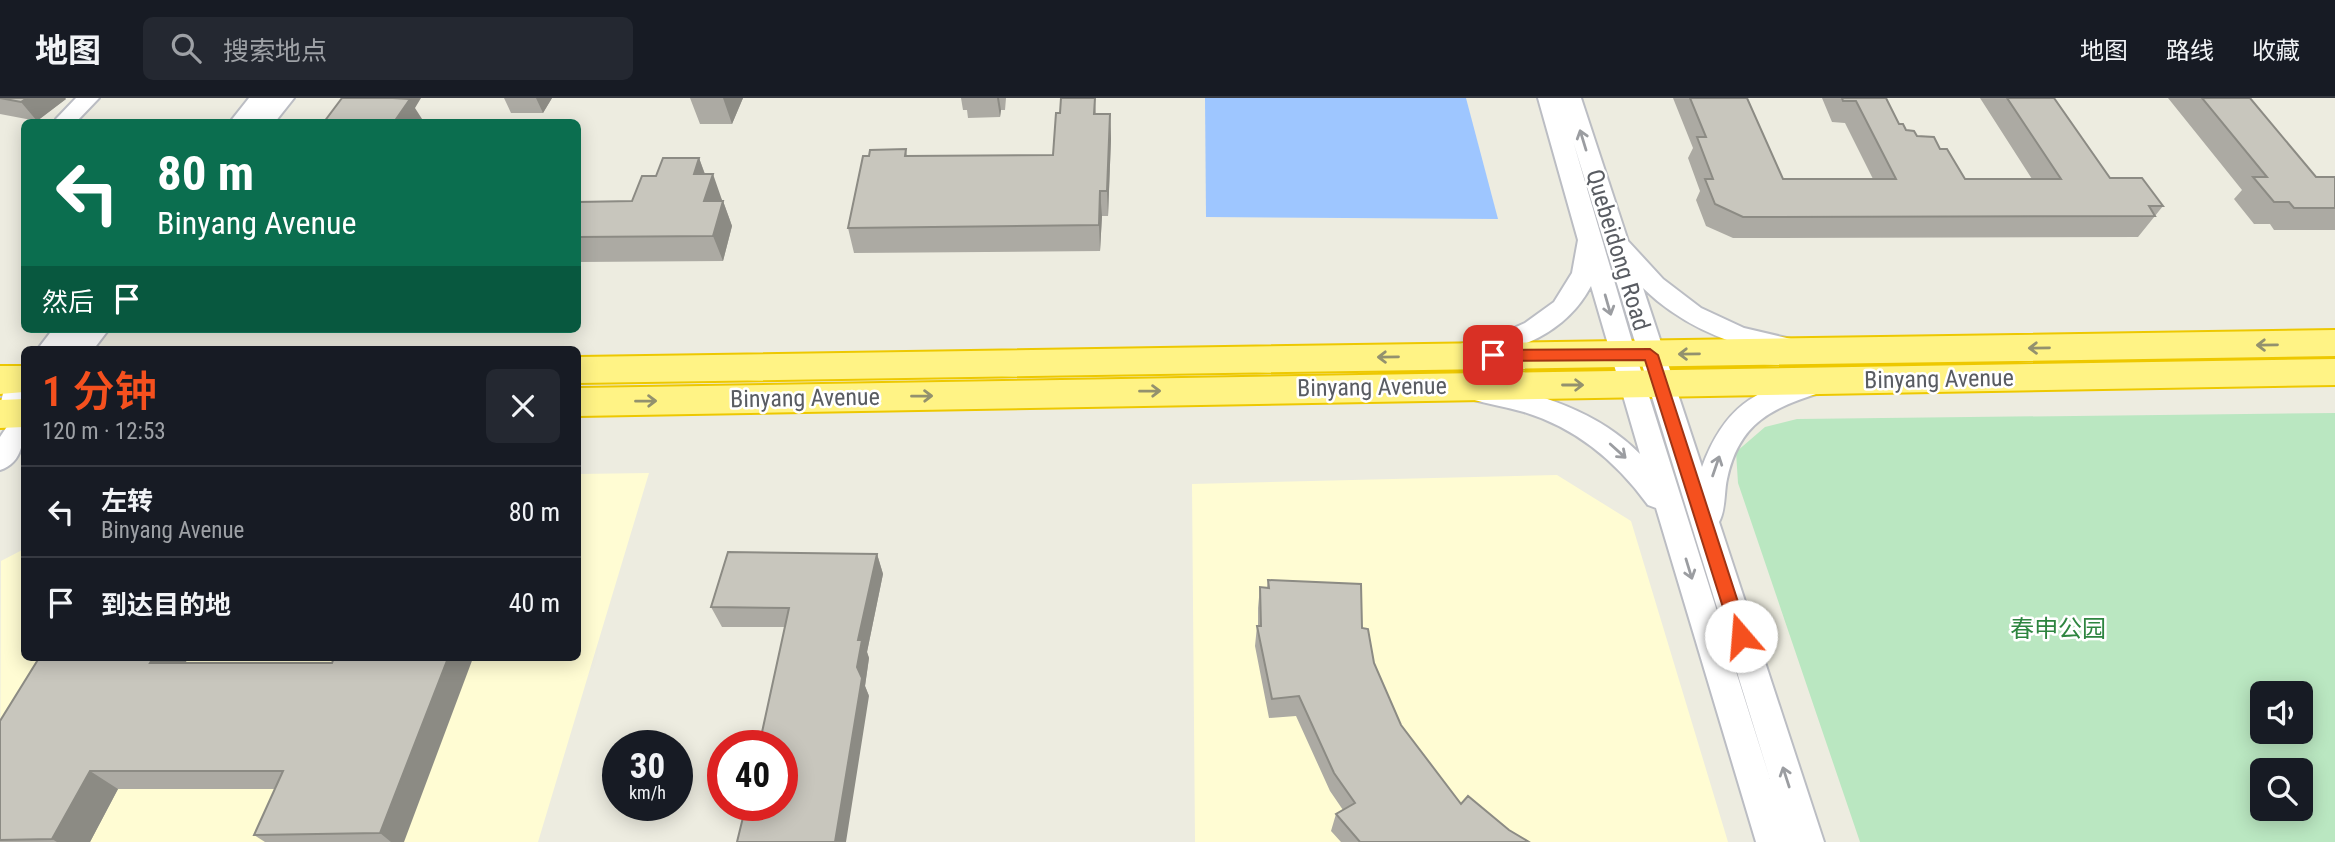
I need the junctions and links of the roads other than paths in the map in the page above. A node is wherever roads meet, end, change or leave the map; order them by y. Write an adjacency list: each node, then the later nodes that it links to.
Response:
1 (88, 98): 6 (street)
2 (261, 98): 7 (street)
3 (284, 98): 8 (street)
4 (1549, 98): 9 (street, Quebeidong Road)
5 (1570, 98): 9 (street, Quebeidong Road, one-way to 5)
6 (67, 119)
7 (244, 119)
8 (266, 119)
9 (1600, 235): 11 (street); 13 (street); 14 (street, Quebeidong Road)
10 (2335, 344): 11 (highway, Binyang Avenue, one-way to 11)
11 (1825, 366): 14 (highway, Binyang Avenue); 15 (highway, Binyang Avenue); 21 (street, one-way to 11)
12 (581, 370): 13 (highway, Binyang Avenue, one-way to 12)
13 (1442, 370): 14 (highway, Binyang Avenue); 17 (highway, Binyang Avenue, one-way to 13); 20 (street, one-way to 20)
14 (1641, 370): 20 (street, Quebeidong Road); 21 (street, Quebeidong Road)
15 (2335, 372)
16 (21, 386): 18 (highway)
17 (581, 402)
18 (9, 410): 19 (street)
19 (0, 459)
20 (1677, 531): 22 (street, Quebeidong Road, one-way to 22)
21 (1707, 533): 23 (street, Quebeidong Road, one-way to 21)
22 (1773, 842)
23 (1807, 842)

